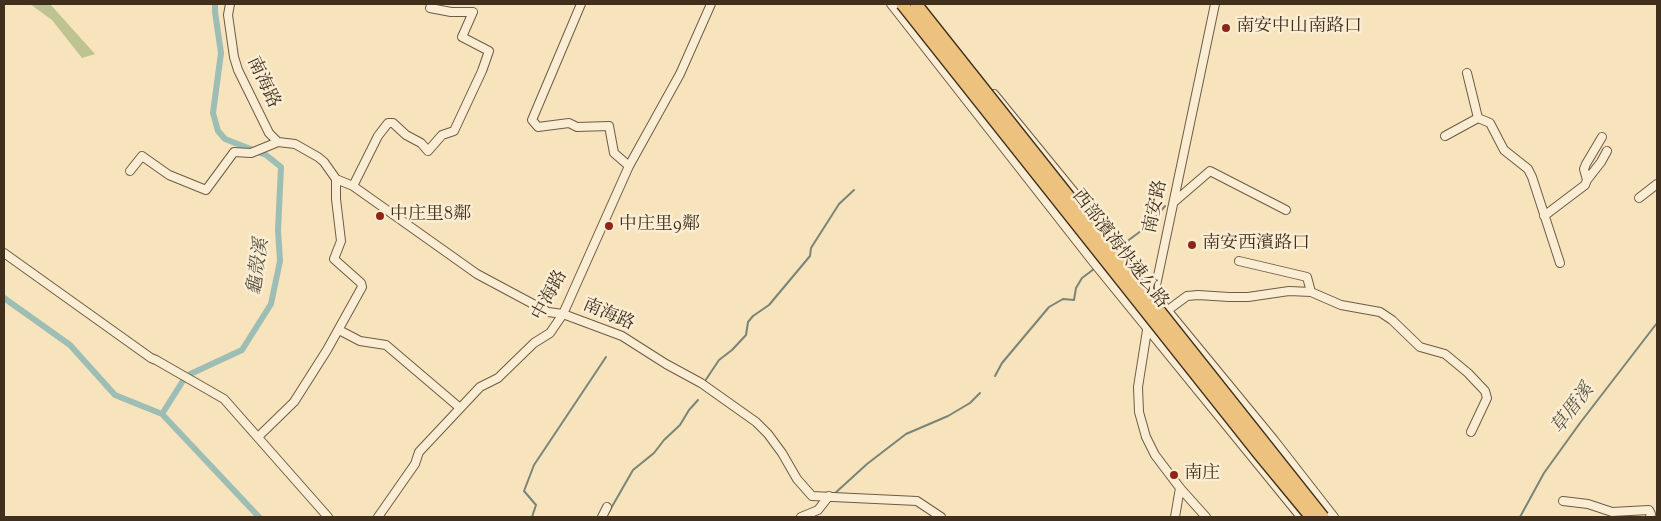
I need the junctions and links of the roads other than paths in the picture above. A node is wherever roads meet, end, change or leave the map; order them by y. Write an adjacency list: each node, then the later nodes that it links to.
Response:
1 (230, 4): 13 (street, 南海路)
2 (582, 4): 15 (street)
3 (710, 4): 15 (street, 中海路)
4 (891, 4): 32 (street)
5 (902, 4): 49 (highway, 西部濱海快速公路, bridge)
6 (1215, 4): 22 (street, 南安路)
7 (923, 5): 29 (street); 50 (highway, 西部濱海快速公路, bridge)
8 (430, 8): 20 (street)
9 (1467, 73): 10 (street)
10 (1478, 118): 11 (street); 24 (street)
11 (1445, 136)
12 (1602, 137): 18 (street)
13 (278, 142): 16 (street); 17 (street, 南海路)
14 (1607, 151): 18 (street)
15 (629, 166): 31 (street, 中海路)
16 (130, 171)
17 (336, 179): 20 (street, 南海路); 33 (street)
18 (1587, 180): 24 (street)
19 (1657, 184): 21 (street)
20 (353, 186): 31 (street, 南海路)
21 (1639, 198)
22 (1174, 202): 23 (street); 29 (street, 南安路)
23 (1286, 210)
24 (1544, 216): 27 (street)
25 (4, 253): 36 (street)
26 (1239, 261): 28 (street)
27 (1560, 262)
28 (1311, 292): 30 (street); 35 (street)
29 (1154, 294): 30 (street); 32 (street, 南安路)
30 (1167, 310): 32 (street); 51 (street)
31 (563, 314): 34 (street, 中海路); 38 (street, 南海路)
32 (1147, 327): 37 (street, 南安路); 48 (street)
33 (339, 330): 34 (street); 36 (street)
34 (460, 408): 42 (street, 中海路)
35 (1471, 432)
36 (258, 437): 41 (street)
37 (1180, 488): 46 (street); 47 (street, 南安路)
38 (829, 496): 44 (street); 45 (street, 南海路)
39 (1562, 501): 52 (street)
40 (607, 507): 43 (street)
41 (328, 517)
42 (378, 517)
43 (602, 517)
44 (801, 517)
45 (941, 517)
46 (1175, 517)
47 (1206, 517)
48 (1301, 517)
49 (1311, 517)
50 (1323, 517)
51 (1334, 517)
52 (1650, 517)

